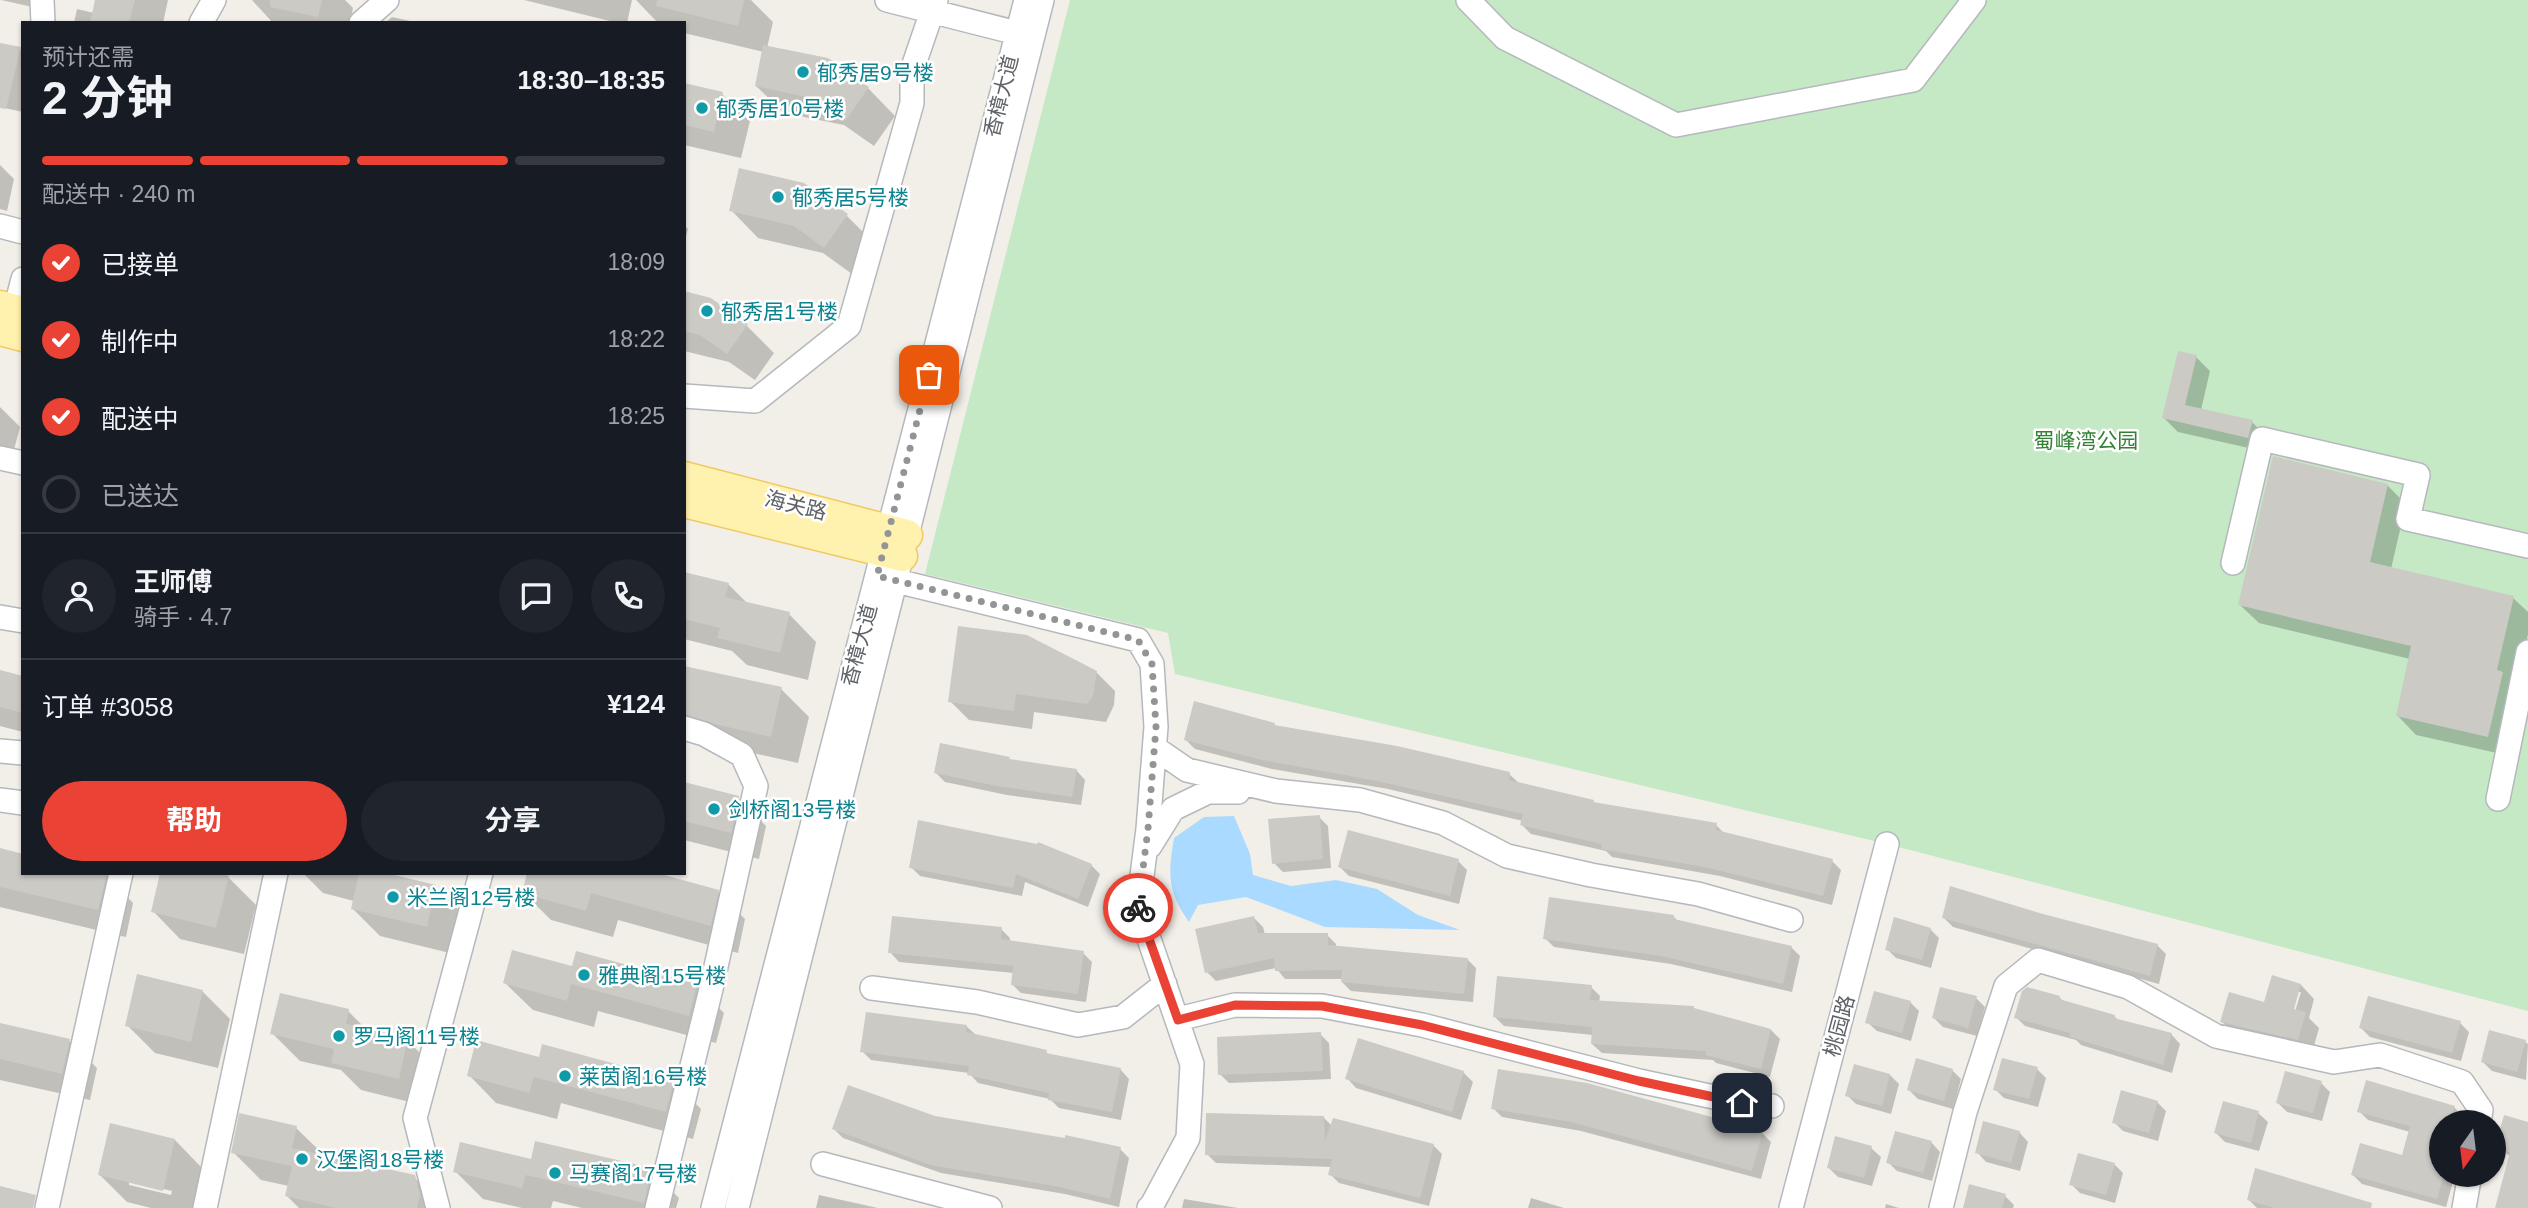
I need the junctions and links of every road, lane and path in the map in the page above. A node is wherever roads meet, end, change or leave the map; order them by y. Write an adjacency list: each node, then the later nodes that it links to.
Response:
1 (42, 0): 10 (street)
2 (214, 0): 11 (street)
3 (387, 0): 12 (street)
4 (887, 0): 9 (street)
5 (1026, 0): 13 (street, 香樟大道)
6 (1042, 0): 24 (street, 香樟大道)
7 (1468, 0): 8 (street)
8 (1974, 0)
9 (934, 6): 13 (street); 18 (street)
10 (43, 21)
11 (202, 21)
12 (363, 21)
13 (1017, 33): 24 (street, 香樟大道)
14 (0, 226): 15 (street)
15 (21, 231)
16 (21, 287): 17 (street)
17 (12, 321)
18 (686, 396)
19 (0, 458): 20 (street)
20 (21, 463)
21 (686, 478): 24 (main road, 海关路)
22 (686, 502): 24 (main road, 海关路)
23 (2528, 546): 25 (street)
24 (892, 554): 30 (street); 54 (street, 香樟大道); 55 (street, 香樟大道)
25 (2233, 563)
26 (0, 617): 27 (street)
27 (21, 621)
28 (2528, 652): 34 (street)
29 (686, 729): 53 (street)
30 (1155, 748): 33 (street); 38 (street)
31 (0, 751): 32 (street)
32 (21, 753)
33 (1276, 792): 38 (street); 42 (street)
34 (2498, 799)
35 (0, 800): 36 (street)
36 (21, 803)
37 (1887, 844): 58 (street, 桃园路)
38 (1145, 855): 43 (street)
39 (121, 875): 50 (street)
40 (276, 875): 51 (street)
41 (480, 875): 52 (street)
42 (1791, 920)
43 (1166, 984): 44 (street); 45 (street)
44 (872, 988)
45 (1178, 1020): 46 (street); 57 (street)
46 (1772, 1106)
47 (2481, 1110): 59 (street)
48 (823, 1164): 56 (street)
49 (2468, 1187): 60 (street)
50 (47, 1208)
51 (205, 1208)
52 (438, 1208)
53 (657, 1208)
54 (713, 1208)
55 (737, 1208)
56 (990, 1208)
57 (1149, 1208)
58 (1791, 1208)
59 (1941, 1208)
60 (2464, 1208)

